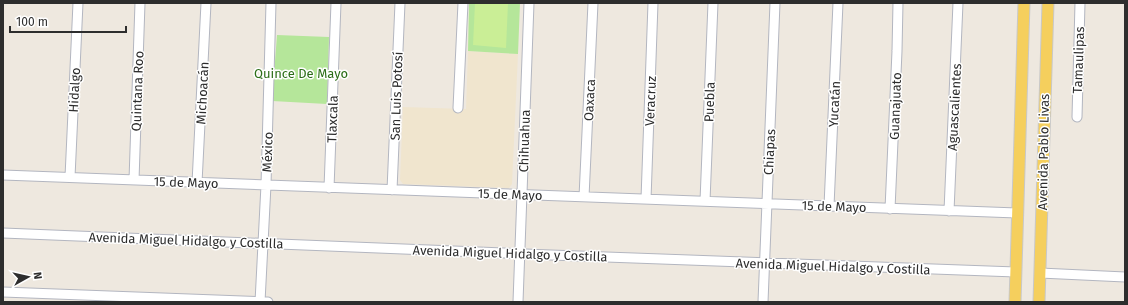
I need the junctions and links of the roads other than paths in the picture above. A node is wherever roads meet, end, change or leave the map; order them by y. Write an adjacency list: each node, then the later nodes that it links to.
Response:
1 (78, 3): 22 (street, Hidalgo)
2 (140, 3): 23 (street, Quintana Roo)
3 (206, 3): 24 (street, Michoacán)
4 (271, 3): 25 (street, México)
5 (336, 3): 26 (street, Tlaxcala)
6 (400, 3): 27 (street, San Luis Potosí)
7 (463, 3): 19 (street)
8 (529, 3): 28 (street, Chihuahua)
9 (593, 3): 29 (street, Oaxaca)
10 (653, 3): 30 (street, Veracruz)
11 (713, 3): 31 (street, Puebla)
12 (776, 3): 32 (street, Chiapas)
13 (838, 3): 33 (street, Yucatán)
14 (898, 3): 34 (street, Guanajuato)
15 (958, 3): 35 (street, Aguascalientes)
16 (1024, 3): 36 (main road, Avenida Pablo Livas)
17 (1048, 3): 42 (main road, Avenida Pablo Livas)
18 (1080, 3): 20 (street, Tamaulipas)
19 (458, 108)
20 (1077, 117)
21 (3, 175): 22 (street, 15 de Mayo)
22 (70, 177): 23 (street, 15 de Mayo)
23 (134, 180): 24 (street, 15 de Mayo)
24 (197, 183): 25 (street, 15 de Mayo)
25 (266, 184): 26 (street, 15 de Mayo); 38 (street, México)
26 (329, 188): 27 (street, 15 de Mayo)
27 (392, 190): 28 (street, 15 de Mayo)
28 (522, 195): 29 (street, 15 de Mayo); 39 (street, Chihuahua)
29 (584, 197): 30 (street, 15 de Mayo)
30 (646, 199): 31 (street, 15 de Mayo)
31 (705, 201): 32 (street, 15 de Mayo)
32 (767, 204): 33 (street, 15 de Mayo); 40 (street, Chiapas)
33 (829, 206): 34 (street, 15 de Mayo)
34 (890, 209): 35 (street, 15 de Mayo)
35 (949, 211): 36 (street, 15 de Mayo)
36 (1017, 213): 41 (main road, Avenida Pablo Livas)
37 (3, 233): 38 (street, Avenida Miguel Hidalgo y Costilla)
38 (263, 242): 39 (street, Avenida Miguel Hidalgo y Costilla); 45 (street, México)
39 (519, 253): 40 (street, Avenida Miguel Hidalgo y Costilla); 47 (street, Chihuahua)
40 (765, 263): 41 (street, Avenida Miguel Hidalgo y Costilla); 48 (street, Chiapas)
41 (1016, 272): 49 (main road, Avenida Pablo Livas)
42 (1040, 273): 43 (street); 50 (main road, Avenida Pablo Livas)
43 (1125, 276)
44 (3, 292): 45 (street)
45 (260, 302): 46 (street)
46 (268, 302)
47 (518, 302)
48 (763, 302)
49 (1015, 302)
50 (1039, 302)

